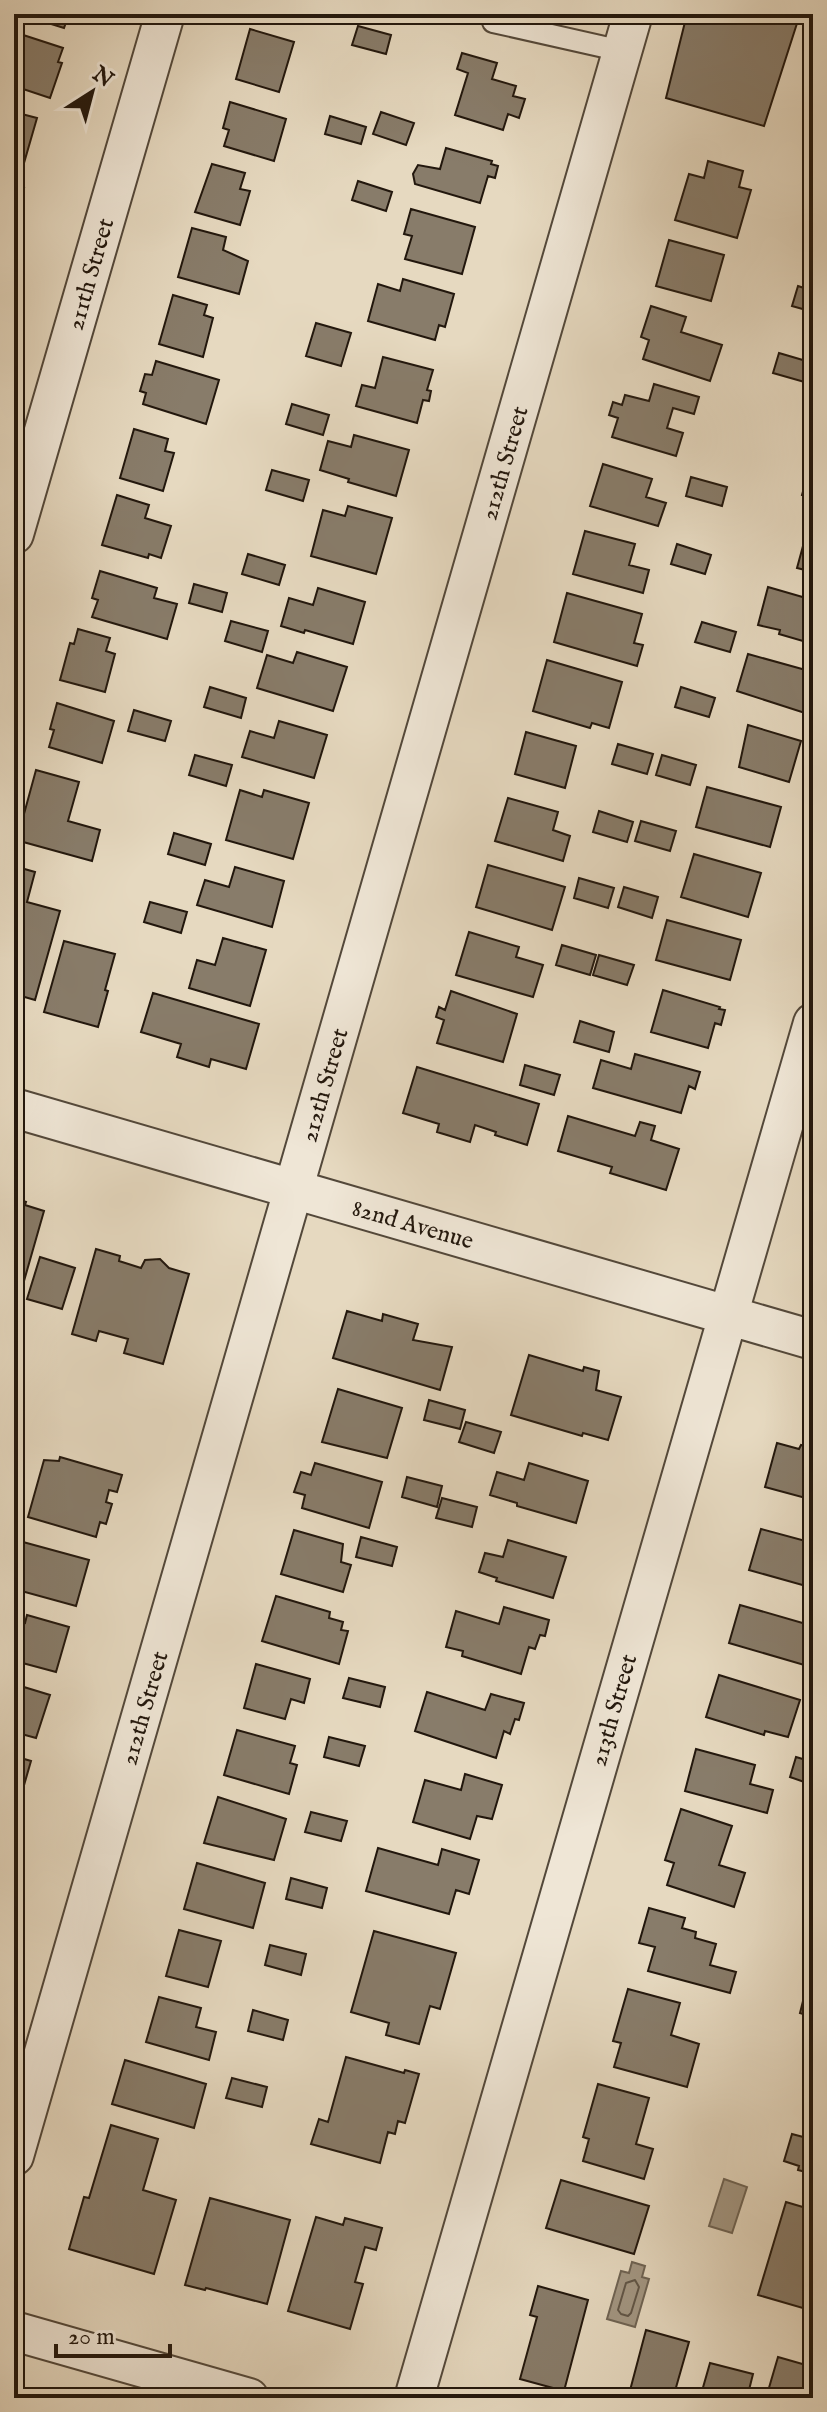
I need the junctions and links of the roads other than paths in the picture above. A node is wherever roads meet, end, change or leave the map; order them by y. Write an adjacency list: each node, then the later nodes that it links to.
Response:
1 (165, 14): 5 (street, 211th Street)
2 (633, 14): 4 (street, 212th Street)
3 (493, 22): 4 (lane)
4 (622, 51): 8 (street, 212th Street)
5 (14, 534)
6 (813, 1023): 9 (street, 213th Street)
7 (14, 1108): 8 (street, 82nd Avenue)
8 (294, 1190): 9 (street, 82nd Avenue); 11 (street, 212th Street)
9 (728, 1315): 10 (street, 82nd Avenue); 14 (street, 213th Street)
10 (813, 1340)
11 (14, 2156)
12 (14, 2331): 13 (street)
13 (249, 2398)
14 (414, 2398)

